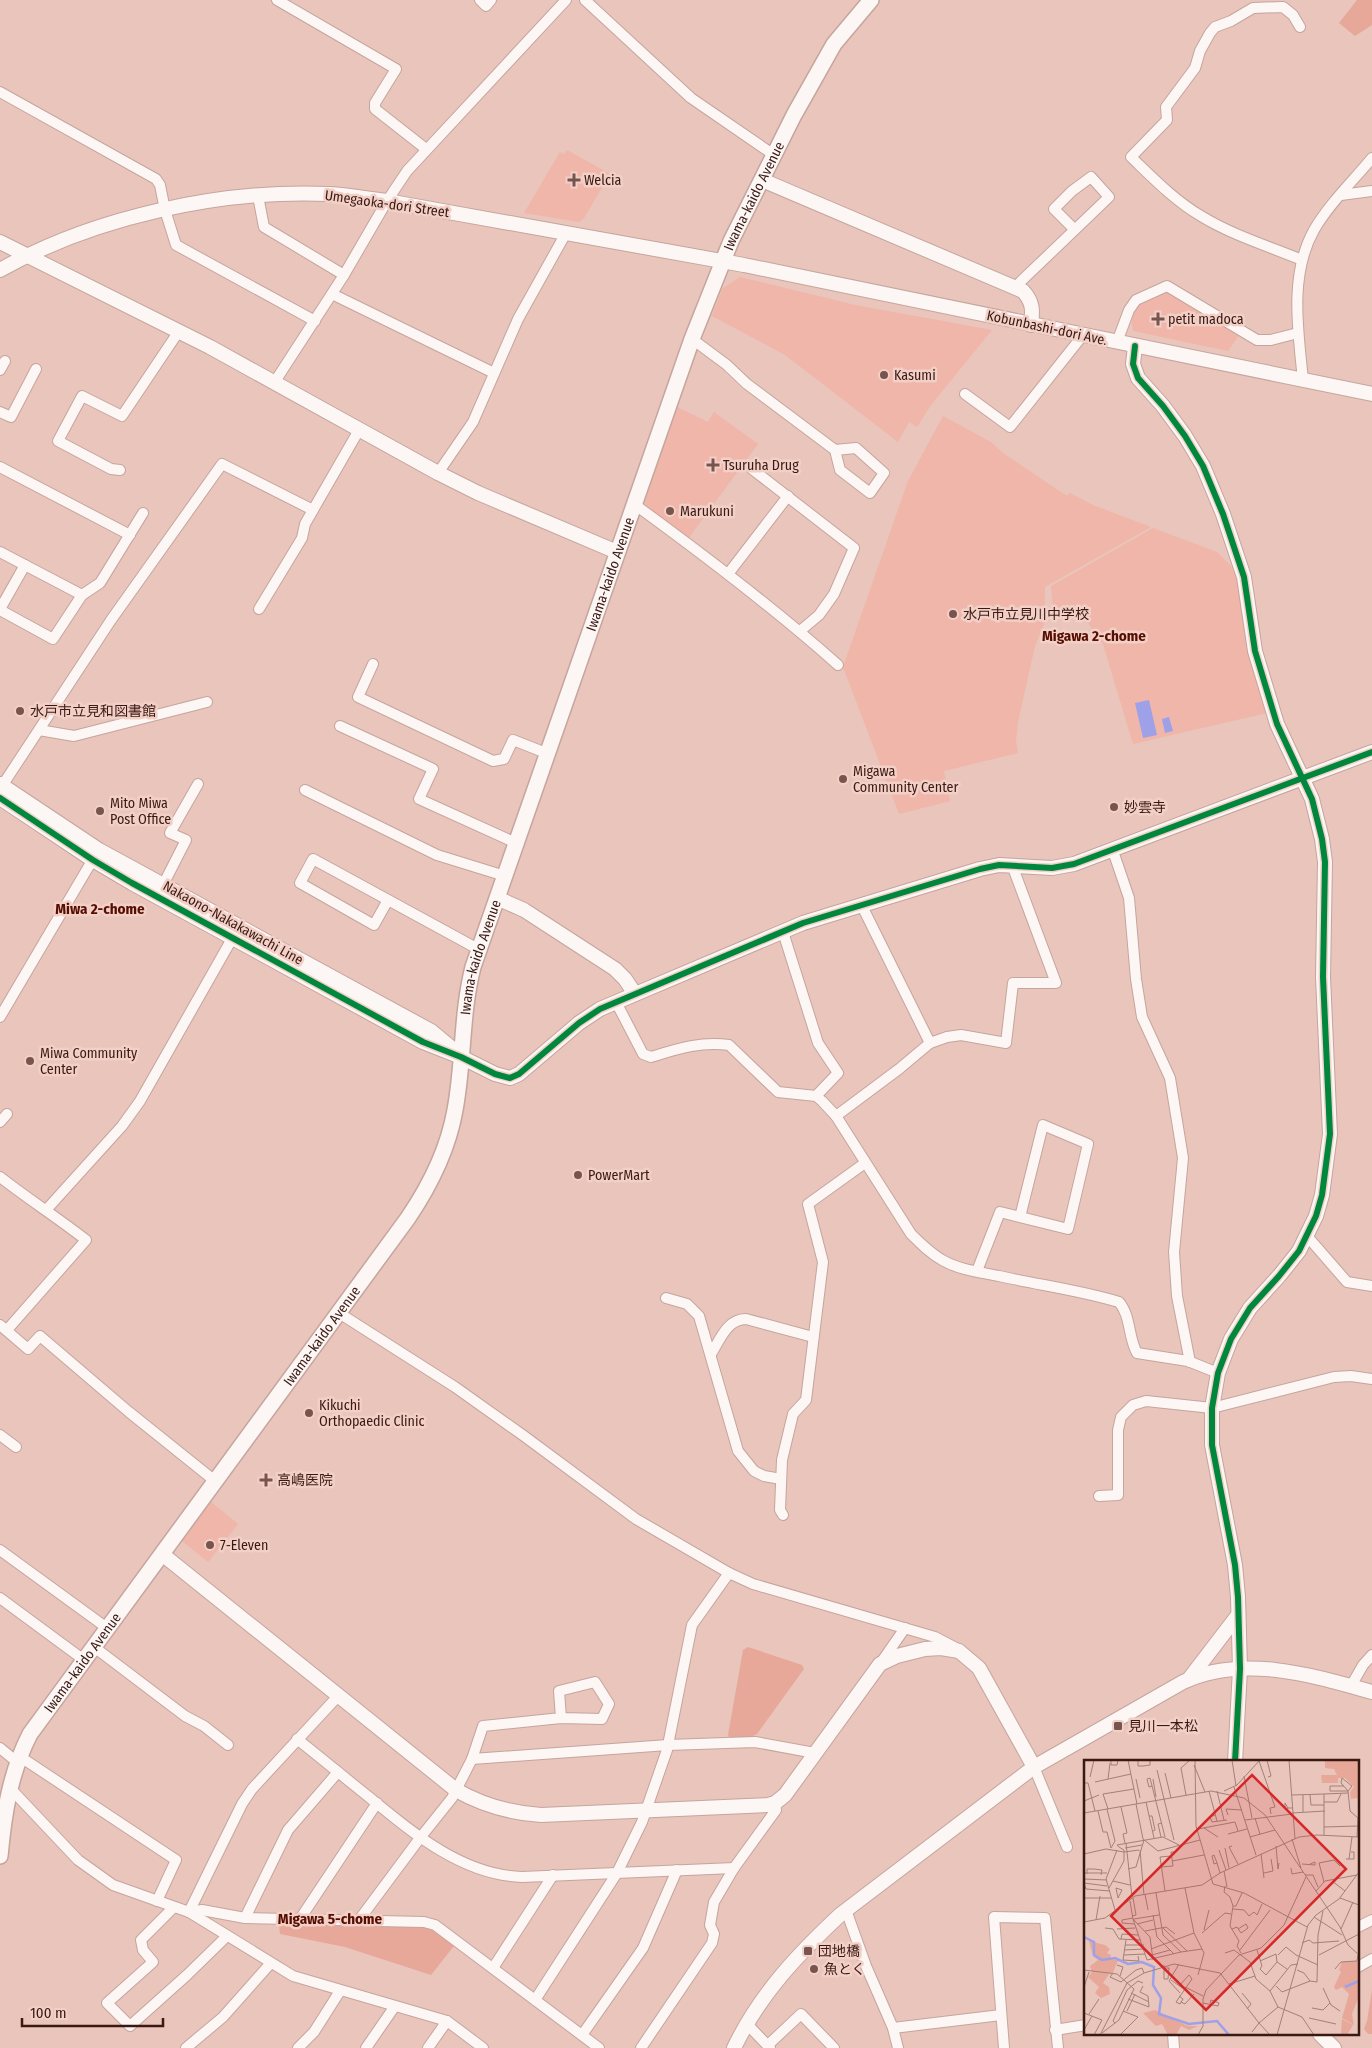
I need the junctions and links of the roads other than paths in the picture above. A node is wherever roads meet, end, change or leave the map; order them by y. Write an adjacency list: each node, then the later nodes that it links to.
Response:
1 (277, 0): 9 (street)
2 (480, 0): 3 (street)
3 (491, 0)
4 (566, 0): 9 (street)
5 (585, 0): 10 (street)
6 (871, 0): 10 (main road, Iwama-kaido Avenue)
7 (1300, 27): 22 (street)
8 (0, 92): 17 (street)
9 (426, 149): 16 (street)
10 (774, 155): 12 (main road, Iwama-kaido Avenue)
11 (1372, 158): 14 (street)
12 (762, 180): 23 (main road, Iwama-kaido Avenue); 26 (street)
13 (1372, 191): 14 (street)
14 (1342, 195): 22 (street)
15 (258, 196): 16 (street, Umegaoka-dori Street); 17 (street, Umegaoka-dori Street); 25 (street)
16 (387, 201): 19 (street, Umegaoka-dori Street); 25 (street)
17 (165, 210): 21 (street, Umegaoka-dori Street); 28 (street)
18 (1074, 229): 18 (street); 26 (street)
19 (566, 233): 23 (street, Umegaoka-dori Street); 37 (street)
20 (0, 242): 21 (street)
21 (27, 255): 24 (street, Umegaoka-dori Street); 30 (street)
22 (1302, 260): 31 (street)
23 (722, 261): 29 (street, Kobunbashi-dori Ave.); 33 (main road, Iwama-kaido Avenue)
24 (0, 270)
25 (344, 275): 27 (street)
26 (1015, 287): 29 (street)
27 (332, 294): 28 (street); 37 (street)
28 (315, 320): 39 (street)
29 (1031, 325): 32 (street, Kobunbashi-dori Ave.)
30 (179, 331): 39 (street); 47 (street)
31 (1298, 333): 34 (street); 38 (street)
32 (1083, 335): 34 (street, Kobunbashi-dori Ave.); 40 (street)
33 (692, 339): 44 (street); 50 (main road, Iwama-kaido Avenue)
34 (1116, 342): 35 (street, Kobunbashi-dori Ave.)
35 (1135, 346): 38 (street, Kobunbashi-dori Ave.); 69 (street)
36 (36, 369): 42 (street)
37 (494, 373): 48 (street)
38 (1303, 380): 41 (street, Kobunbashi-dori Ave.)
39 (274, 383): 43 (street)
40 (965, 394)
41 (1372, 394)
42 (0, 412)
43 (359, 430): 48 (street); 51 (street)
44 (835, 450): 44 (street)
45 (0, 467): 53 (street)
46 (752, 469): 49 (street)
47 (120, 470)
48 (438, 473): 55 (street)
49 (788, 496): 57 (street); 61 (street)
50 (634, 504): 55 (main road, Iwama-kaido Avenue); 57 (street)
51 (313, 510): 59 (street); 66 (street)
52 (143, 513): 53 (street)
53 (130, 535): 58 (street)
54 (0, 552): 56 (street)
55 (617, 552): 68 (main road, Iwama-kaido Avenue)
56 (25, 565): 58 (street); 60 (street)
57 (728, 574): 61 (street)
58 (82, 595): 60 (street)
59 (258, 609)
60 (0, 610)
61 (800, 631): 63 (street)
62 (373, 664): 68 (street)
63 (838, 664)
64 (207, 702): 66 (street)
65 (340, 726): 73 (street)
66 (39, 730): 71 (street)
67 (1372, 752): 69 (street)
68 (546, 753): 73 (main road, Iwama-kaido Avenue)
69 (1304, 779): 74 (street); 98 (street)
70 (198, 784): 78 (street)
71 (1, 789): 75 (street, Nakaono-Nakakawachi Line)
72 (305, 790): 77 (street)
73 (516, 843): 77 (main road, Iwama-kaido Avenue)
74 (1113, 851): 76 (street); 106 (street)
75 (96, 855): 78 (street, Nakaono-Nakakawachi Line); 83 (street, Nakaono-Nakakawachi Line); 87 (street)
76 (1012, 865): 81 (street); 88 (street)
77 (504, 876): 79 (main road, Iwama-kaido Avenue)
78 (164, 885): 89 (street, Nakaono-Nakakawachi Line)
79 (497, 898): 84 (main road, Iwama-kaido Avenue); 85 (street)
80 (388, 900): 80 (street); 84 (street)
81 (861, 904): 82 (street); 88 (street)
82 (783, 932): 85 (street); 90 (street)
83 (233, 937): 89 (street, Nakaono-Nakakawachi Line); 96 (street)
84 (478, 949): 89 (main road, Iwama-kaido Avenue)
85 (635, 994): 86 (street)
86 (616, 1002): 89 (street); 90 (street)
87 (0, 1017)
88 (930, 1043): 92 (street)
89 (461, 1057): 102 (main road, Iwama-kaido Avenue)
90 (816, 1096): 92 (street)
91 (8, 1114): 93 (street)
92 (836, 1116): 94 (street)
93 (0, 1122)
94 (865, 1163): 99 (street); 104 (street)
95 (1, 1181): 96 (street)
96 (47, 1209): 103 (street)
97 (1020, 1217): 97 (street); 99 (street)
98 (1307, 1236): 100 (street); 107 (street)
99 (977, 1271): 106 (street)
100 (1372, 1286)
101 (666, 1298): 105 (street)
102 (339, 1313): 113 (main road, Iwama-kaido Avenue); 118 (street)
103 (4, 1327): 113 (street)
104 (813, 1337): 105 (street); 112 (street)
105 (710, 1354): 112 (street)
106 (1190, 1362): 107 (street)
107 (1218, 1373): 109 (street)
108 (1372, 1379): 109 (street)
109 (1212, 1408): 114 (street); 120 (street)
110 (1, 1437): 111 (street)
111 (16, 1447)
112 (782, 1479): 115 (street)
113 (215, 1481): 117 (main road, Iwama-kaido Avenue)
114 (1099, 1496)
115 (783, 1515)
116 (0, 1550): 121 (street)
117 (162, 1554): 121 (main road, Iwama-kaido Avenue); 132 (street)
118 (729, 1573): 122 (street); 136 (street)
119 (0, 1598): 126 (street)
120 (1238, 1615): 128 (street); 129 (street)
121 (108, 1628): 123 (main road, Iwama-kaido Avenue)
122 (905, 1628): 124 (street); 127 (street)
123 (94, 1647): 126 (main road, Iwama-kaido Avenue); 135 (street)
124 (959, 1651): 127 (street); 142 (street)
125 (1372, 1655): 130 (street)
126 (84, 1660): 139 (main road, Iwama-kaido Avenue)
127 (880, 1664): 138 (street)
128 (1240, 1669): 129 (street); 130 (street); 141 (street)
129 (1189, 1679): 142 (street)
130 (1351, 1686): 131 (street)
131 (1372, 1692)
132 (339, 1695): 134 (street); 145 (street)
133 (561, 1718): 133 (street); 140 (street)
134 (297, 1739): 143 (street); 159 (street)
135 (228, 1745)
136 (668, 1745): 138 (street); 140 (street); 148 (street)
137 (0, 1748): 139 (street)
138 (814, 1753): 147 (street)
139 (18, 1759): 144 (main road, Iwama-kaido Avenue); 156 (street)
140 (472, 1759): 145 (street)
141 (1235, 1760)
142 (1034, 1767): 150 (street); 158 (street)
143 (338, 1772): 146 (street); 160 (street)
144 (9, 1788): 151 (main road, Iwama-kaido Avenue); 156 (street)
145 (456, 1790): 148 (street); 149 (street)
146 (377, 1803): 149 (street); 161 (street)
147 (775, 1803): 148 (street); 152 (street)
148 (648, 1810): 154 (street)
149 (420, 1838): 155 (street); 162 (street)
150 (1067, 1847)
151 (0, 1856)
152 (734, 1868): 153 (street); 181 (street)
153 (677, 1870): 154 (street); 179 (street)
154 (616, 1873): 155 (street); 171 (street)
155 (553, 1875): 169 (street)
156 (157, 1901): 157 (street)
157 (174, 1907): 159 (street); 165 (street)
158 (846, 1910): 175 (street); 177 (street)
159 (189, 1912): 160 (street); 165 (street)
160 (245, 1918): 161 (street)
161 (300, 1919): 162 (street)
162 (359, 1920): 169 (street)
163 (1372, 1920): 164 (street)
164 (1360, 1926)
165 (227, 1936): 167 (street)
166 (1372, 1959): 168 (street)
167 (270, 1964): 170 (street); 183 (street)
168 (1360, 1965)
169 (493, 1968): 171 (street)
170 (340, 1991): 172 (street); 184 (street)
171 (535, 2000): 179 (street)
172 (395, 2006): 174 (street); 185 (street)
173 (1001, 2015): 177 (street); 178 (street); 192 (street)
174 (447, 2021): 186 (street); 187 (street)
175 (747, 2024): 182 (street); 189 (street)
176 (1084, 2025): 178 (street)
177 (892, 2028): 191 (street)
178 (1055, 2030): 193 (street)
179 (582, 2035): 188 (street)
180 (1322, 2036): 194 (street)
181 (646, 2046)
182 (769, 2047): 190 (street)
183 (186, 2048)
184 (298, 2048)
185 (366, 2048)
186 (428, 2048)
187 (483, 2048)
188 (599, 2048)
189 (734, 2048)
190 (834, 2048)
191 (898, 2048)
192 (1004, 2048)
193 (1058, 2048)
194 (1334, 2048)

